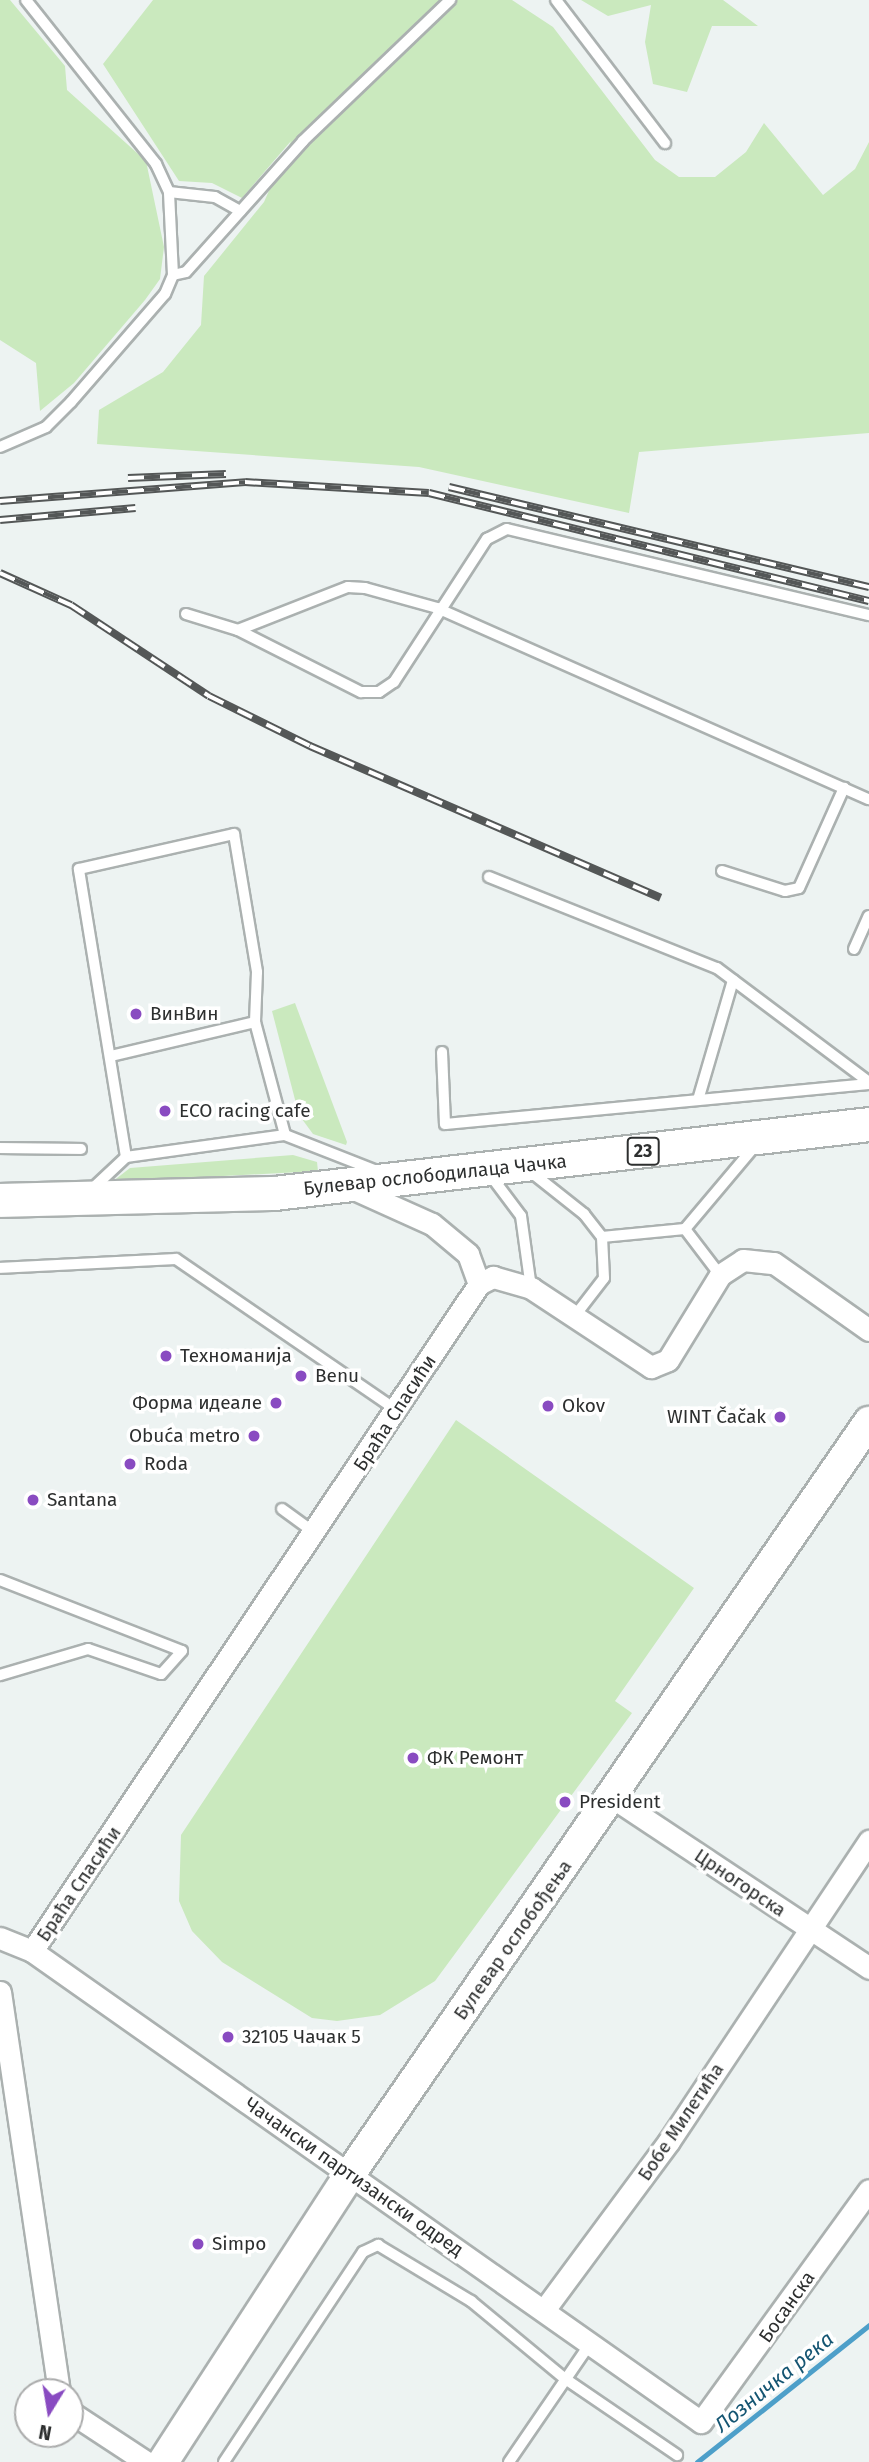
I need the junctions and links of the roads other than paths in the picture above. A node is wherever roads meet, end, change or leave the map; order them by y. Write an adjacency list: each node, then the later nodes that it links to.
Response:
1 (26, 0): 5 (lane)
2 (450, 0): 6 (lane)
3 (556, 0): 4 (lane)
4 (665, 143)
5 (169, 192): 6 (lane); 7 (lane)
6 (240, 211): 7 (lane)
7 (173, 275): 8 (lane)
8 (0, 447)
9 (437, 608): 11 (lane); 12 (lane); 12 (lane); 13 (lane)
10 (187, 614): 12 (lane)
11 (869, 615)
12 (238, 631)
13 (844, 788): 14 (lane); 15 (lane)
14 (869, 799)
15 (722, 871)
16 (489, 877): 19 (lane)
17 (869, 916): 18 (lane)
18 (854, 949)
19 (733, 980): 23 (lane); 24 (lane)
20 (255, 1021): 22 (lane); 22 (lane); 26 (lane)
21 (442, 1052): 24 (lane)
22 (111, 1056): 30 (lane)
23 (869, 1083): 24 (lane)
24 (698, 1100)
25 (868, 1124): 27 (main road, Булевар ослободилаца Чачка / 23)
26 (285, 1135): 30 (lane); 33 (lane)
27 (763, 1138): 31 (main road, Булевар ослободилаца Чачка / 23); 37 (lane)
28 (0, 1148): 29 (lane)
29 (81, 1149)
30 (126, 1157): 35 (lane)
31 (523, 1166): 32 (main road, Булевар ослободилаца Чачка / 23); 38 (lane)
32 (487, 1172): 33 (main road, Булевар ослободилаца Чачка / 23); 42 (lane)
33 (401, 1181): 34 (main road, Булевар ослободилаца Чачка / 23)
34 (342, 1186): 35 (main road, Булевар ослободилаца Чачка / 23); 41 (street)
35 (82, 1198): 36 (main road, Булевар ослободилаца Чачка / 23)
36 (0, 1200)
37 (685, 1229): 38 (lane); 40 (lane)
38 (602, 1237): 43 (lane)
39 (0, 1268): 45 (lane)
40 (720, 1275): 43 (street); 44 (street)
41 (479, 1284): 42 (street); 45 (street, Браћа Спасићи)
42 (531, 1288): 43 (street)
43 (574, 1317)
44 (869, 1330)
45 (398, 1411): 48 (street, Браћа Спасићи)
46 (869, 1422): 51 (main road, Булевар ослобођења)
47 (282, 1509): 48 (lane)
48 (315, 1533): 55 (street, Браћа Спасићи)
49 (0, 1580): 50 (lane)
50 (0, 1675)
51 (612, 1797): 53 (street, Црногорска); 58 (main road, Булевар ослобођења)
52 (869, 1841): 53 (street, Бобе Милетића)
53 (810, 1929): 56 (street, Црногорска); 60 (street, Бобе Милетића)
54 (1, 1943): 55 (street, Чачански партизански одред)
55 (32, 1951): 58 (street, Чачански партизански одред)
56 (869, 1968)
57 (0, 1992): 62 (street)
58 (350, 2174): 60 (street, Чачански партизански одред); 68 (main road, Булевар ослобођења)
59 (869, 2190): 65 (street, Босанска)
60 (544, 2310): 61 (street, Чачански партизански одред)
61 (589, 2345): 63 (lane); 65 (street, Чачански партизански одред)
62 (57, 2378)
63 (564, 2378): 66 (lane); 69 (lane); 70 (lane)
64 (84, 2421): 67 (street)
65 (701, 2422)
66 (677, 2455)
67 (146, 2462)
68 (163, 2462)
69 (224, 2462)
70 (509, 2462)

